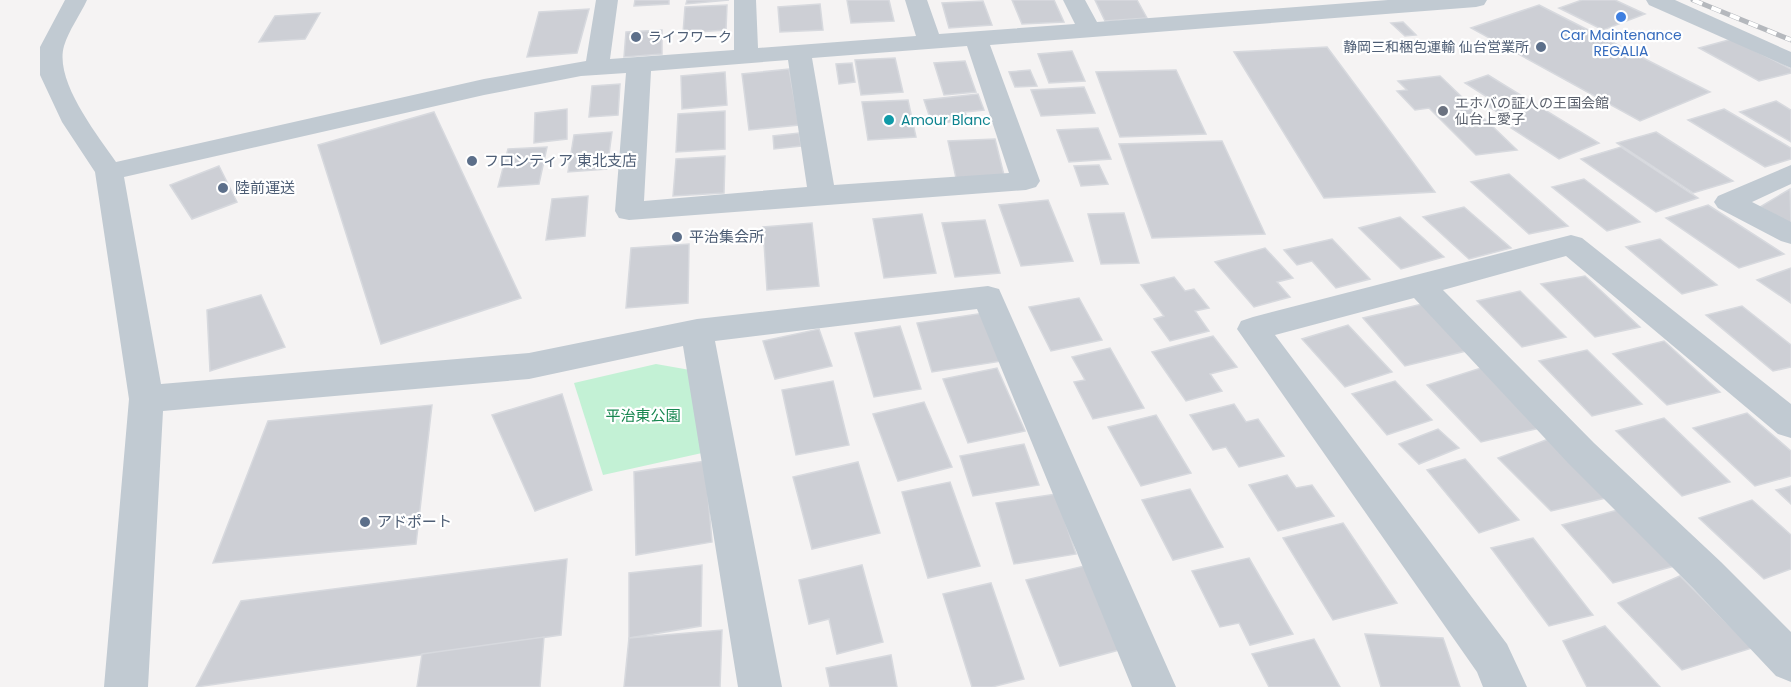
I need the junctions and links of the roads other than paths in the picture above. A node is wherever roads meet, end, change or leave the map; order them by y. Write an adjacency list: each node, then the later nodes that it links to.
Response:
1 (76, 0): 16 (street)
2 (607, 0): 15 (street)
3 (745, 0): 12 (street)
4 (916, 0): 10 (street)
5 (1074, 0): 8 (street)
6 (1476, 0): 8 (street)
7 (1657, 0): 13 (street)
8 (1090, 30): 9 (street)
9 (976, 39): 10 (street); 18 (street)
10 (930, 43): 11 (street)
11 (799, 52): 12 (street); 18 (street)
12 (746, 57): 14 (street)
13 (1791, 61)
14 (639, 64): 15 (street); 18 (street)
15 (597, 67): 16 (street)
16 (109, 172): 22 (street)
17 (1791, 174): 19 (street)
18 (822, 195)
19 (1791, 234)
20 (1420, 286): 23 (street); 24 (street); 28 (street)
21 (697, 331): 22 (street); 26 (street); 27 (street)
22 (146, 399): 25 (street)
23 (1791, 423)
24 (1791, 662)
25 (126, 687)
26 (760, 687)
27 (1155, 687)
28 (1505, 687)

